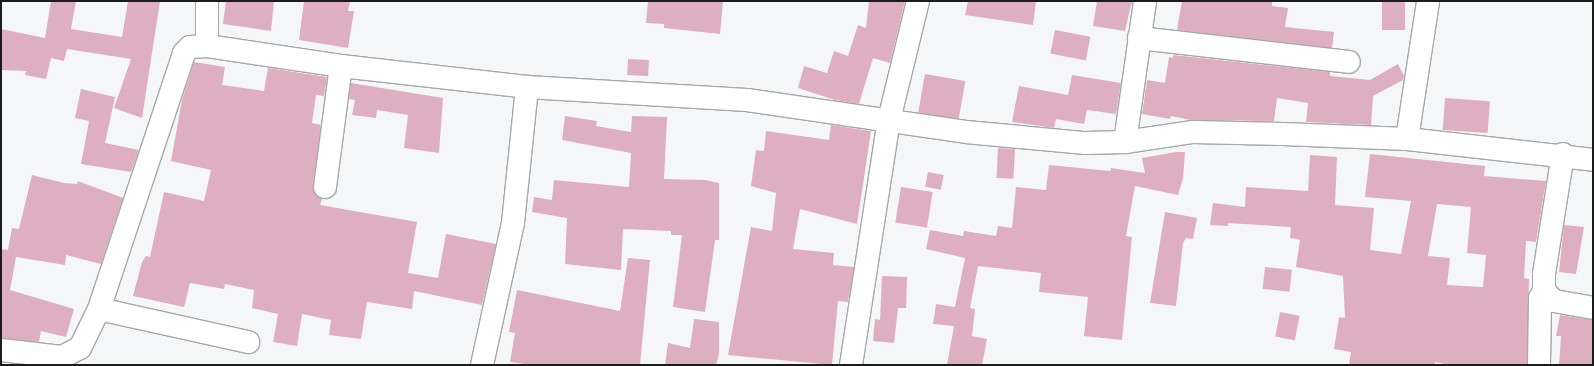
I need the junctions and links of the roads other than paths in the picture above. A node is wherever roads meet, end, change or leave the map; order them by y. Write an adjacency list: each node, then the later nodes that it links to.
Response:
1 (207, 1): 6 (street)
2 (918, 1): 10 (street)
3 (1145, 1): 5 (street)
4 (1428, 1): 11 (street)
5 (1140, 38): 7 (street); 12 (street)
6 (208, 46): 8 (street); 18 (street)
7 (1349, 62)
8 (341, 66): 9 (street); 15 (street)
9 (527, 87): 10 (street); 22 (street)
10 (889, 120): 12 (street); 23 (street)
11 (1407, 138): 12 (street); 13 (street)
12 (1125, 142)
13 (1563, 154): 14 (street); 16 (street)
14 (1593, 160)
15 (326, 187)
16 (1544, 291): 17 (street); 24 (street)
17 (1593, 308)
18 (99, 309): 19 (street); 21 (street)
19 (248, 342)
20 (1, 350): 21 (street)
21 (60, 361)
22 (482, 365)
23 (851, 365)
24 (1539, 365)

